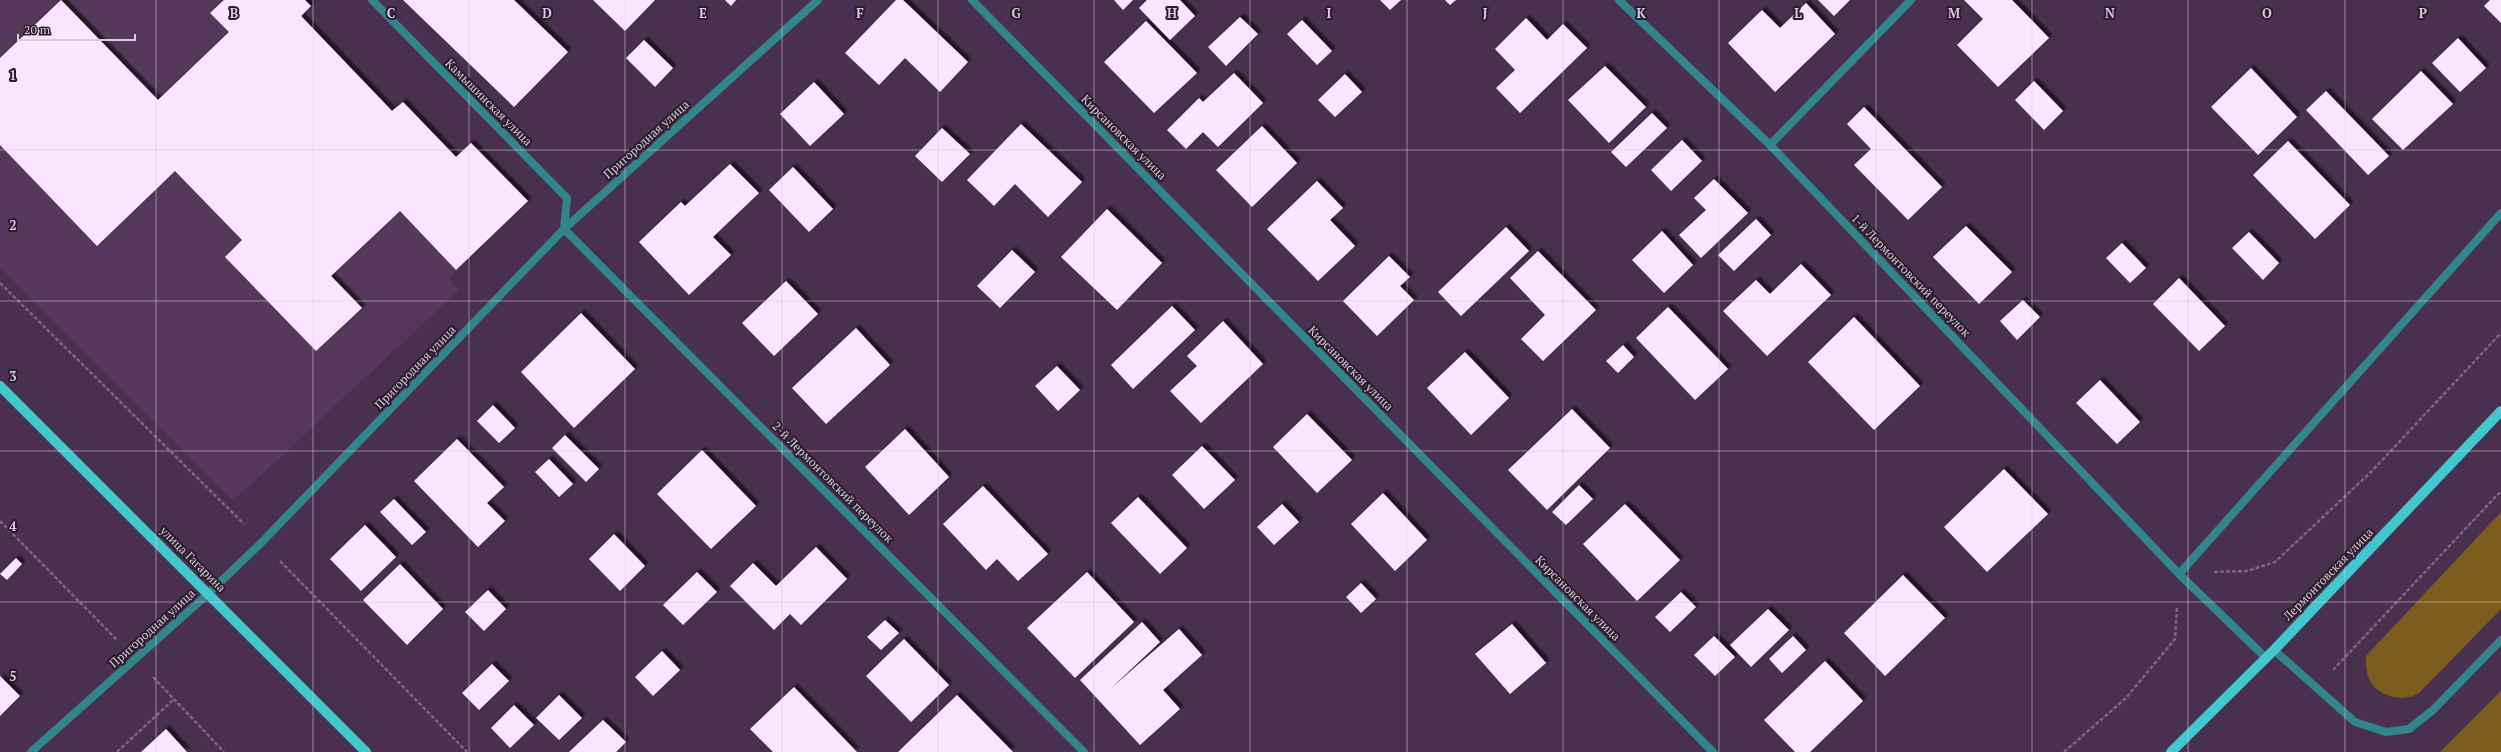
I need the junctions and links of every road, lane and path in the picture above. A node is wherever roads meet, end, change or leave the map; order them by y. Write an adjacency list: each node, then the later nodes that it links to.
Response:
1 (372, 0): 8 (street, Камышинская улица)
2 (818, 0): 8 (street, Пригородная улица)
3 (972, 0): 30 (street, Кирсановская улица)
4 (1619, 0): 6 (street, 1-й Лермонтовский переулок)
5 (1911, 0): 6 (street)
6 (1770, 145): 16 (street, 1-й Лермонтовский переулок)
7 (2501, 213): 16 (street)
8 (564, 229): 15 (street, Пригородная улица); 29 (street, 2-й Лермонтовский переулок)
9 (0, 283): 15 (path)
10 (2501, 333): 16 (path)
11 (0, 386): 17 (main road, улица Гагарина)
12 (2501, 411): 19 (main road, Лермонтовская улица)
13 (2501, 491): 22 (path)
14 (0, 521): 21 (path)
15 (262, 542): 17 (street, Пригородная улица); 28 (path)
16 (2179, 574): 20 (street, 1-й Лермонтовский переулок); 31 (path)
17 (209, 593): 21 (street, Пригородная улица); 27 (main road, улица Гагарина)
18 (2501, 640): 22 (street)
19 (2274, 650): 20 (main road, Лермонтовская улица); 22 (street)
20 (2266, 658): 32 (main road, Лермонтовская улица)
21 (135, 659): 23 (path); 24 (street, Пригородная улица)
22 (2317, 688)
23 (174, 699): 25 (path); 26 (path)
24 (31, 752)
25 (117, 752)
26 (224, 752)
27 (366, 752)
28 (467, 752)
29 (1084, 752)
30 (1713, 752)
31 (2064, 752)
32 (2170, 752)

